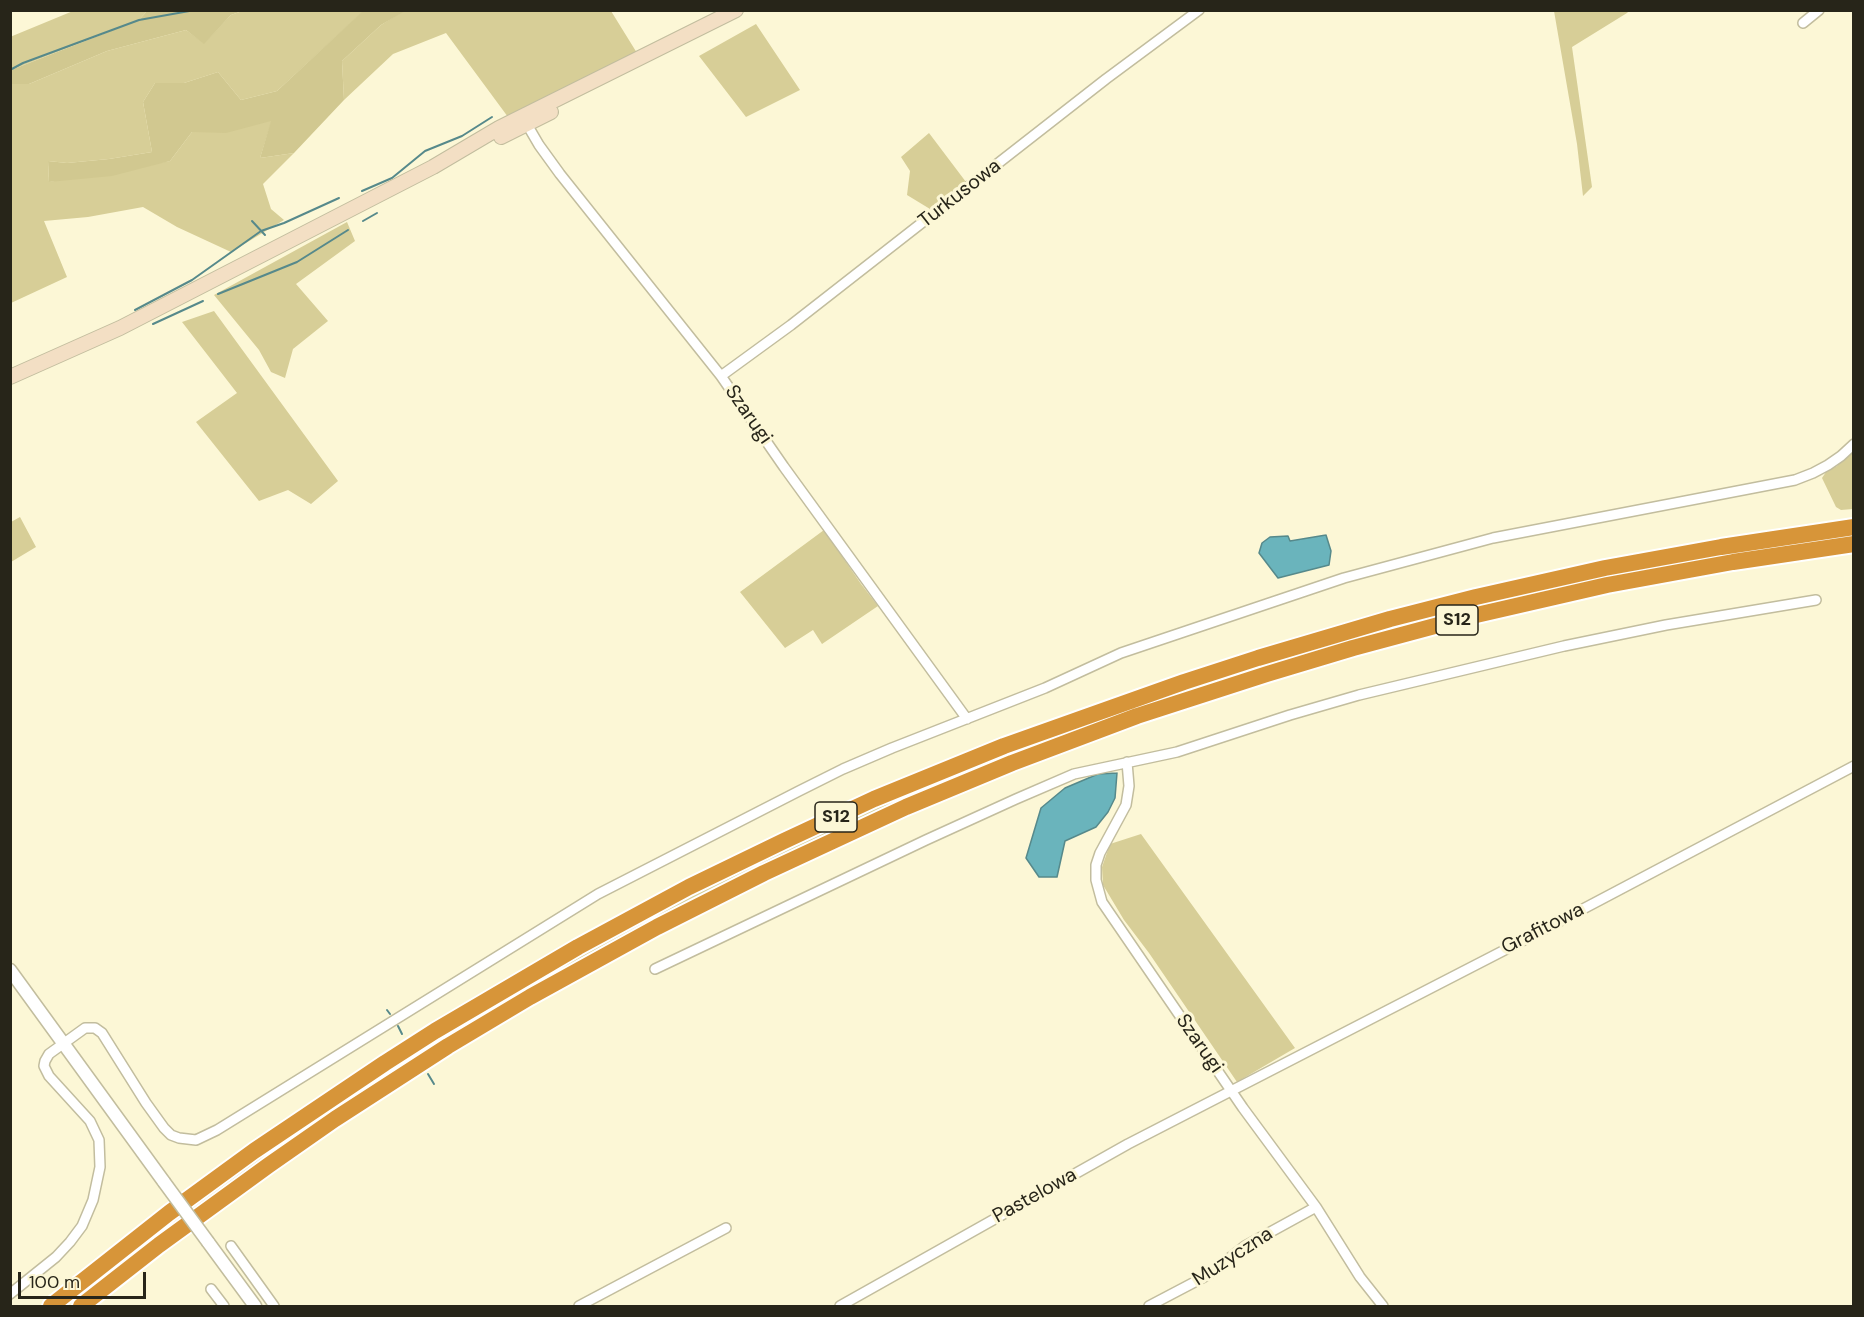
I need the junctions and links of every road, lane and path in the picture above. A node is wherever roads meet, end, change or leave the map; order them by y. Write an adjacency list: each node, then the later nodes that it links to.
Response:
1 (736, 10): 5 (main road)
2 (1199, 10): 6 (street, Turkusowa)
3 (1819, 10): 4 (street)
4 (1803, 23)
5 (525, 121): 6 (street, Szarugi); 7 (main road)
6 (721, 376): 12 (street, Szarugi)
7 (10, 377)
8 (1854, 444): 12 (street)
9 (1854, 527): 24 (highway, S12)
10 (1854, 543): 25 (highway, S12)
11 (1816, 600): 13 (street)
12 (966, 719): 17 (street)
13 (1127, 762): 15 (street); 18 (street, Szarugi)
14 (1854, 766): 18 (street, Grafitowa)
15 (655, 969)
16 (10, 970): 17 (street)
17 (63, 1042): 23 (street); 27 (street, bridge)
18 (1233, 1091): 19 (street, Szarugi); 30 (street, Pastelowa)
19 (1316, 1207): 31 (street, Muzyczna); 32 (street, Szarugi)
20 (726, 1228): 29 (street)
21 (231, 1246): 28 (street)
22 (211, 1289): 26 (street)
23 (10, 1294)
24 (51, 1306)
25 (81, 1306)
26 (224, 1306)
27 (255, 1306)
28 (274, 1306)
29 (579, 1306)
30 (840, 1306)
31 (1149, 1306)
32 (1383, 1306)

